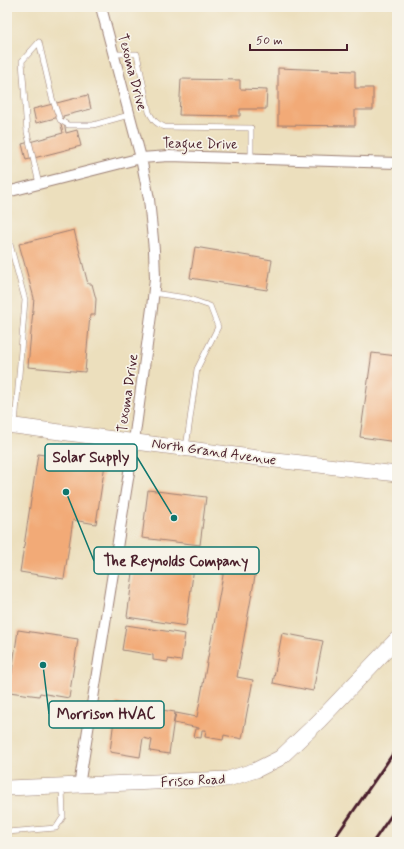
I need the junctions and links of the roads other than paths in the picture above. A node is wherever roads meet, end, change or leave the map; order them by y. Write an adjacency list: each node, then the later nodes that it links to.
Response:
1 (102, 7): 2 (street, Texoma Drive)
2 (114, 54): 3 (street, Texoma Drive); 5 (lane)
3 (130, 115): 4 (street, Texoma Drive); 7 (lane)
4 (141, 158): 5 (street, Teague Drive); 7 (street, Teague Drive); 10 (street, Texoma Drive)
5 (251, 158): 6 (street, Teague Drive)
6 (397, 163)
7 (39, 184): 8 (street, Teague Drive)
8 (7, 192)
9 (7, 233): 11 (lane)
10 (153, 293): 12 (street, Texoma Drive); 13 (lane)
11 (11, 425): 12 (street, North Grand Avenue)
12 (134, 441): 13 (street, North Grand Avenue); 17 (street, Texoma Drive)
13 (186, 448): 14 (street, North Grand Avenue)
14 (397, 474)
15 (397, 639): 17 (street, Frisco Road)
16 (62, 786): 17 (street, Frisco Road); 18 (street, Frisco Road); 19 (lane)
17 (79, 786)
18 (7, 788)
19 (7, 832)

